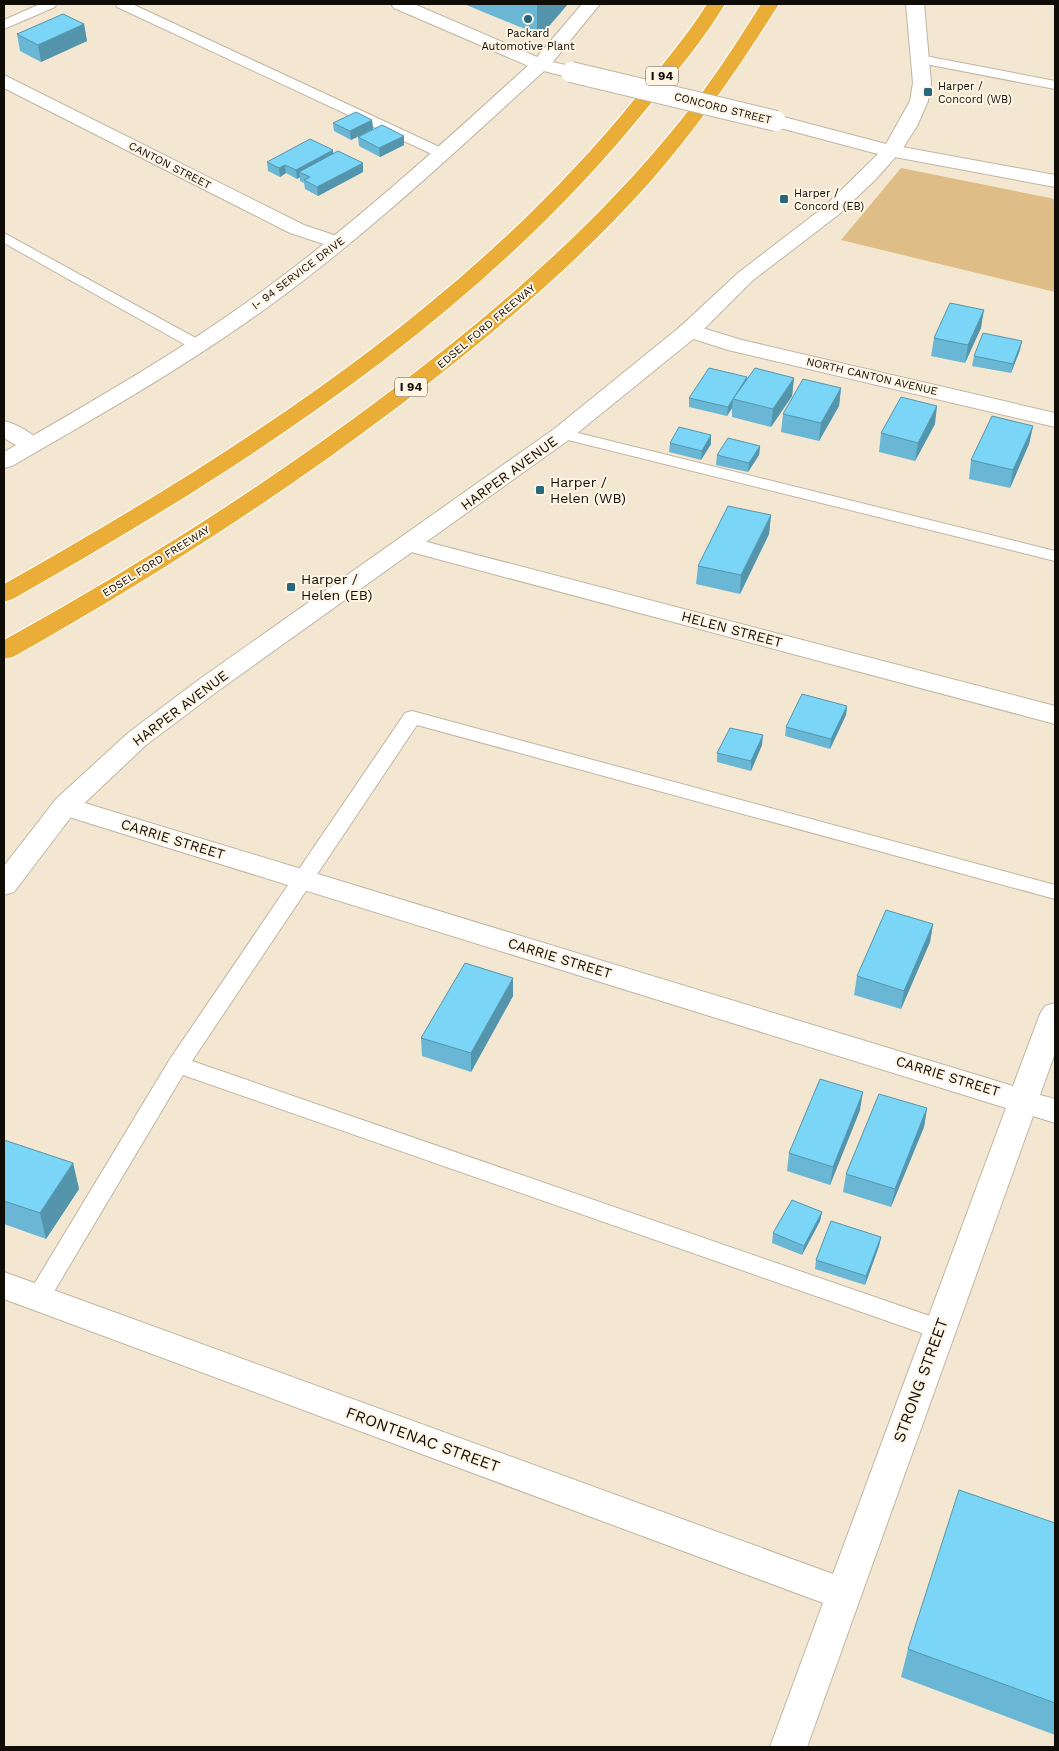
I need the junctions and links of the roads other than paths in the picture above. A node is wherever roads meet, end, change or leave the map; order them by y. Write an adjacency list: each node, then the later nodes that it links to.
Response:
1 (50, 4): 8 (lane)
2 (122, 4): 14 (lane)
3 (400, 4): 10 (street, CONCORD STREET)
4 (591, 4): 10 (street, I- 94 SERVICE DRIVE)
5 (716, 4): 27 (highway, I 94)
6 (770, 4): 28 (highway, EDSEL FORD FREEWAY / I 94)
7 (915, 4): 9 (street, HARPER AVENUE)
8 (4, 24)
9 (920, 59): 12 (lane); 13 (street, HARPER AVENUE)
10 (540, 65): 13 (street, CONCORD STREET, bridge); 14 (street, I- 94 SERVICE DRIVE)
11 (4, 80): 17 (street, CANTON STREET)
12 (1055, 85)
13 (891, 151): 15 (street, CONCORD STREET); 18 (street, HARPER AVENUE)
14 (441, 153): 17 (street, I- 94 SERVICE DRIVE)
15 (1055, 181)
16 (4, 237): 19 (lane)
17 (339, 243): 19 (street, I- 94 SERVICE DRIVE)
18 (689, 330): 20 (street, NORTH CANTON AVENUE); 22 (street, HARPER AVENUE)
19 (196, 345): 23 (street, I- 94 SERVICE DRIVE)
20 (1055, 420)
21 (4, 428): 23 (street)
22 (562, 434): 25 (street, HARPER AVENUE); 26 (lane)
23 (31, 445): 24 (street, I- 94 SERVICE DRIVE)
24 (4, 461)
25 (408, 544): 29 (street, HELEN STREET); 30 (street, HARPER AVENUE)
26 (1055, 556)
27 (4, 594)
28 (4, 651)
29 (1055, 715)
30 (65, 806): 31 (street, CARRIE STREET); 32 (street, HARPER AVENUE)
31 (303, 879): 33 (lane); 35 (lane); 36 (street, CARRIE STREET)
32 (4, 885)
33 (1055, 892)
34 (1055, 1014): 36 (street, STRONG STREET)
35 (178, 1065): 39 (lane); 40 (lane)
36 (1024, 1100): 37 (street, CARRIE STREET); 40 (street, STRONG STREET)
37 (1055, 1111)
38 (4, 1285): 39 (street, FRONTENAC STREET)
39 (38, 1298): 41 (street, FRONTENAC STREET)
40 (939, 1328): 41 (street, STRONG STREET)
41 (842, 1594): 42 (street, STRONG STREET)
42 (790, 1746)

